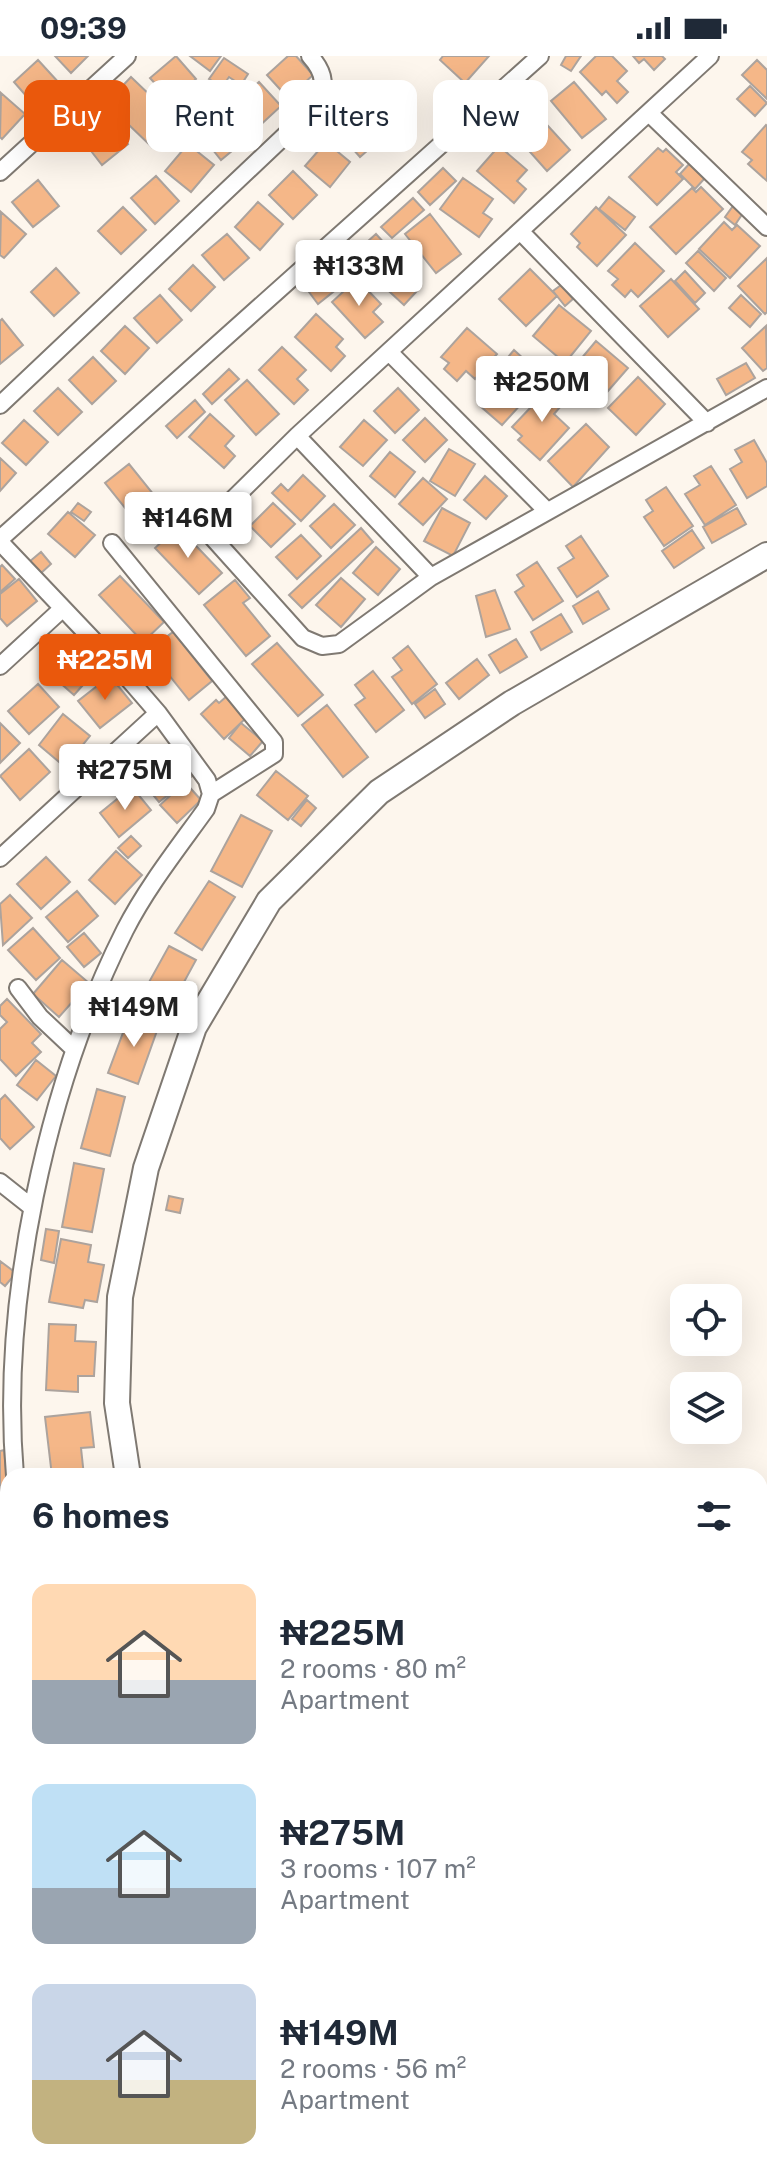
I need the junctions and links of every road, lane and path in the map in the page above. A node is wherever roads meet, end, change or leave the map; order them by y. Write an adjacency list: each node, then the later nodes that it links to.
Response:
1 (127, 56): 6 (street)
2 (310, 56): 11 (street)
3 (540, 56): 15 (street)
4 (710, 56): 5 (street)
5 (649, 113): 7 (street); 8 (street)
6 (0, 172)
7 (767, 227)
8 (520, 231): 9 (street); 12 (street)
9 (389, 352): 13 (street); 14 (street)
10 (767, 388): 12 (street)
11 (0, 405)
12 (707, 423): 14 (street)
13 (297, 436): 18 (street); 18 (street)
14 (546, 510): 18 (street)
15 (0, 540): 19 (street)
16 (112, 543): 22 (street)
17 (767, 555): 31 (street)
18 (431, 577)
19 (62, 609): 20 (street); 21 (street)
20 (0, 666)
21 (158, 713): 22 (street); 23 (street)
22 (211, 794): 25 (street)
23 (0, 858)
24 (18, 988): 25 (street)
25 (74, 1049): 27 (street)
26 (0, 1182): 27 (street)
27 (29, 1205): 28 (street)
28 (6, 1382): 29 (street)
29 (4, 1423): 30 (street)
30 (13, 1468)
31 (127, 1468)

